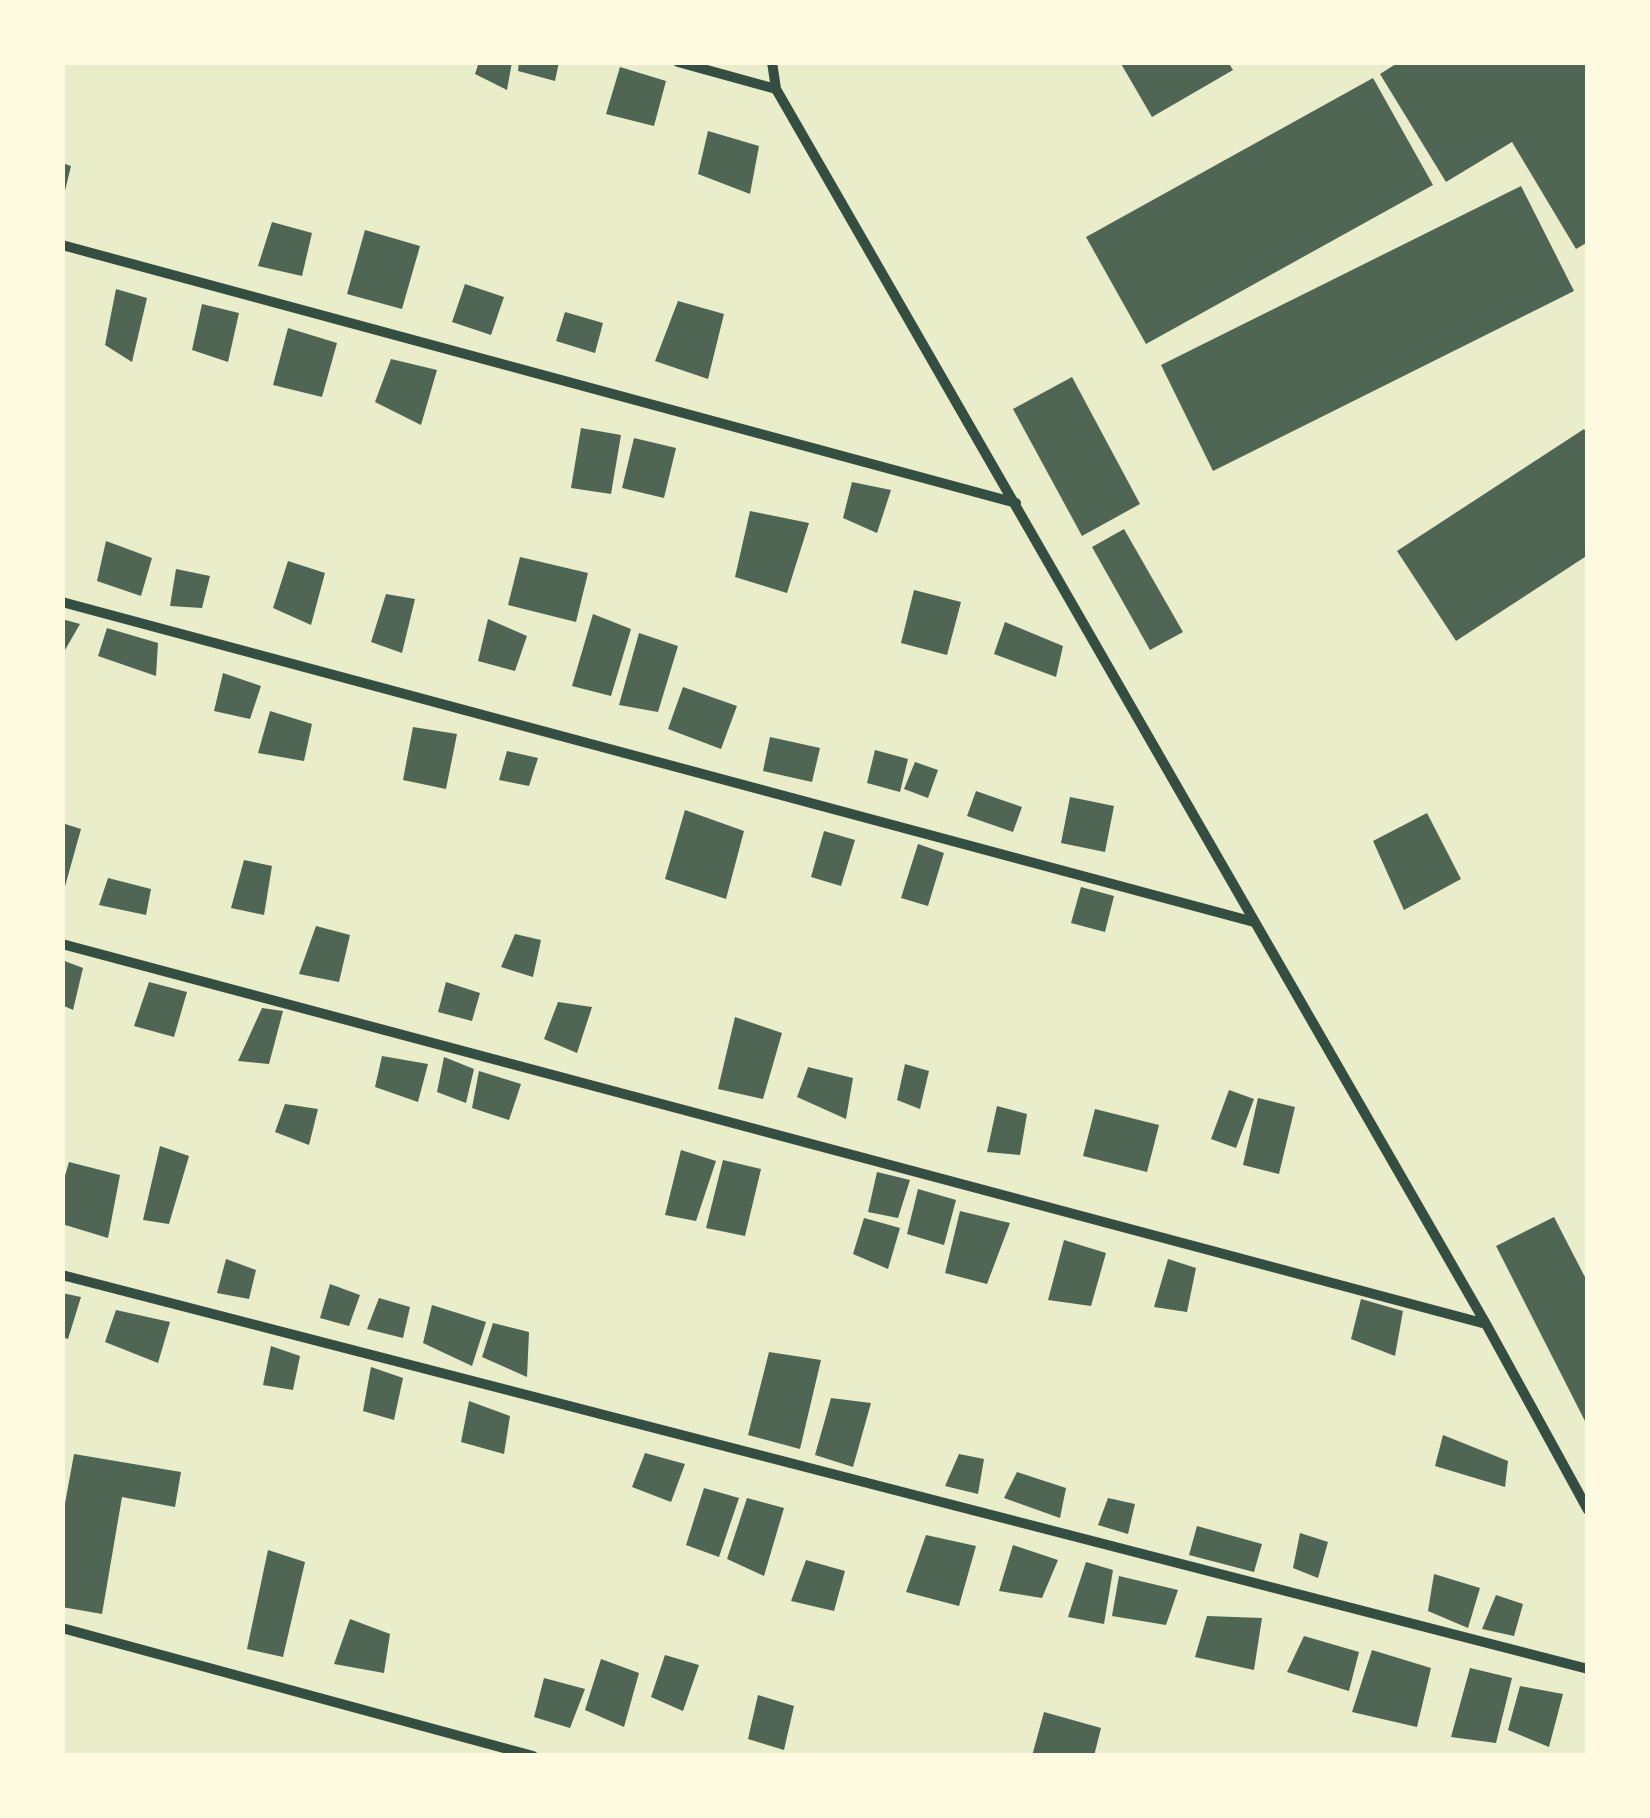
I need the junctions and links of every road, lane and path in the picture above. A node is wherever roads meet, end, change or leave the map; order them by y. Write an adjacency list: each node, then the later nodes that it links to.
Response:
1 (678, 62): 3 (street)
2 (772, 62): 3 (street)
3 (776, 89): 5 (street)
4 (62, 245): 5 (street)
5 (1016, 502): 7 (street)
6 (62, 602): 7 (street)
7 (1254, 922): 10 (street)
8 (62, 944): 10 (street)
9 (62, 1276): 13 (street)
10 (1486, 1324): 11 (street)
11 (1588, 1510)
12 (62, 1628): 14 (street)
13 (1588, 1669)
14 (533, 1756)

